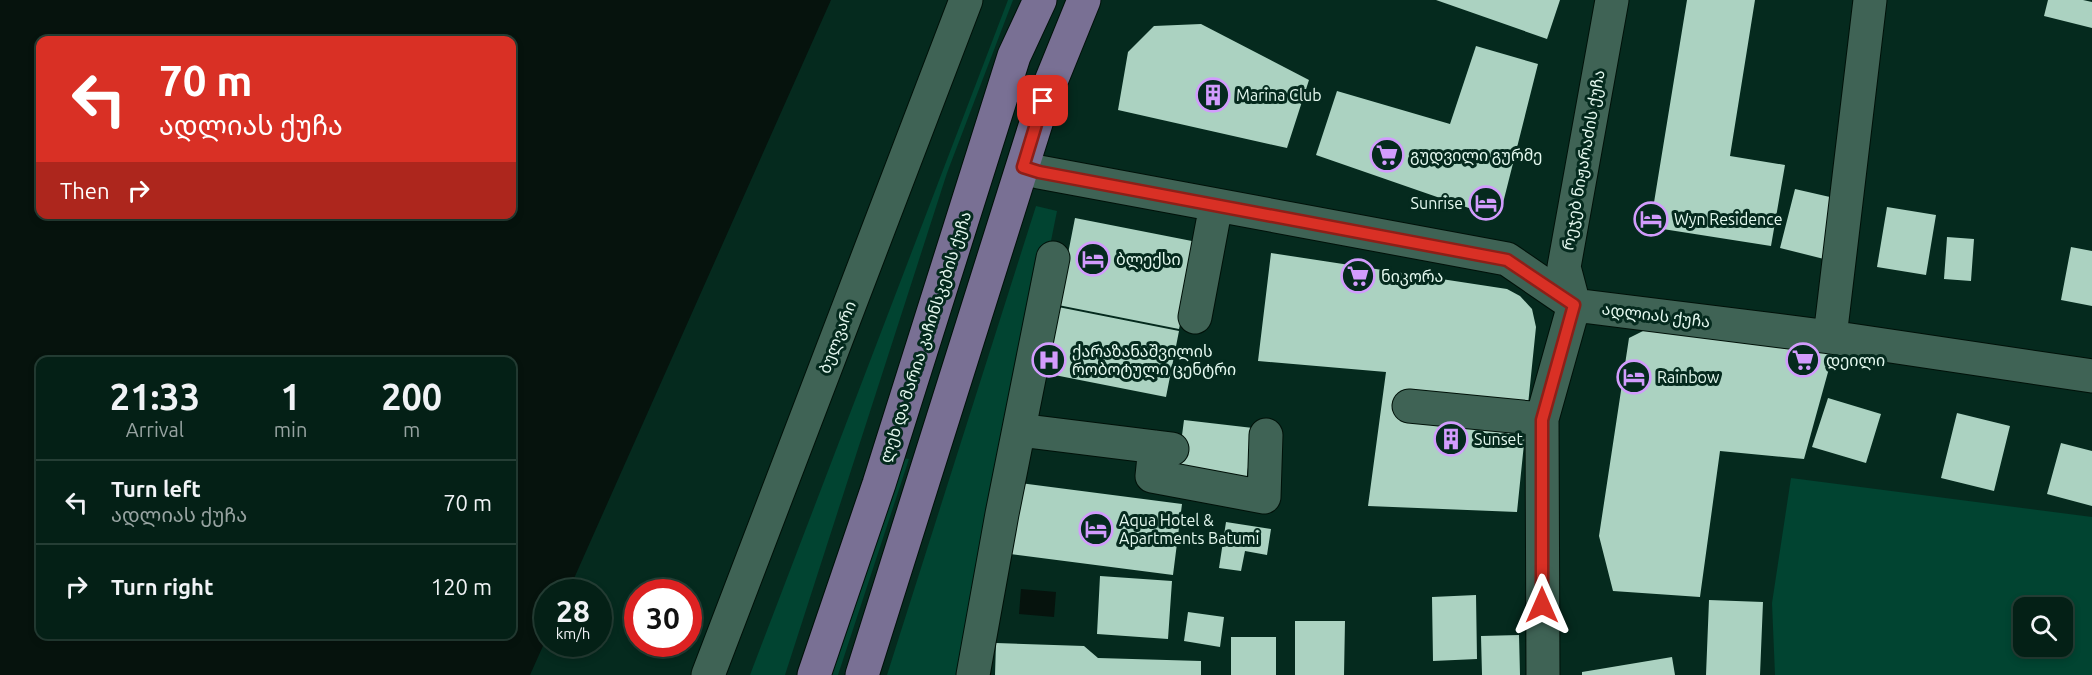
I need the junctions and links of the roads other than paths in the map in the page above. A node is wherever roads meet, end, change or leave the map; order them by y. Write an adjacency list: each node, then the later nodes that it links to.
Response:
1 (966, 0): 17 (street, ბულვარი)
2 (1040, 0): 18 (main road, ლეხ და მარია კაჩინსკების ქუჩა)
3 (1084, 0): 6 (main road)
4 (1612, 0): 9 (street, რეჯებ ნიჟარაძის ქუჩა)
5 (1870, 0): 11 (street)
6 (1023, 167): 7 (street, ადლიას ქუჩა); 19 (main road)
7 (1216, 205): 9 (street, ადლიას ქუჩა); 10 (street)
8 (1053, 258): 15 (street)
9 (1574, 305): 11 (street, ადლიას ქუჩა); 14 (street)
10 (1195, 317)
11 (1830, 337): 12 (street, ადლიას ქუჩა)
12 (2092, 376)
13 (1409, 405): 14 (street)
14 (1542, 420): 21 (street)
15 (1019, 430): 16 (street); 20 (street)
16 (1266, 435)
17 (708, 675)
18 (814, 675)
19 (862, 675)
20 (973, 675)
21 (1543, 675)

